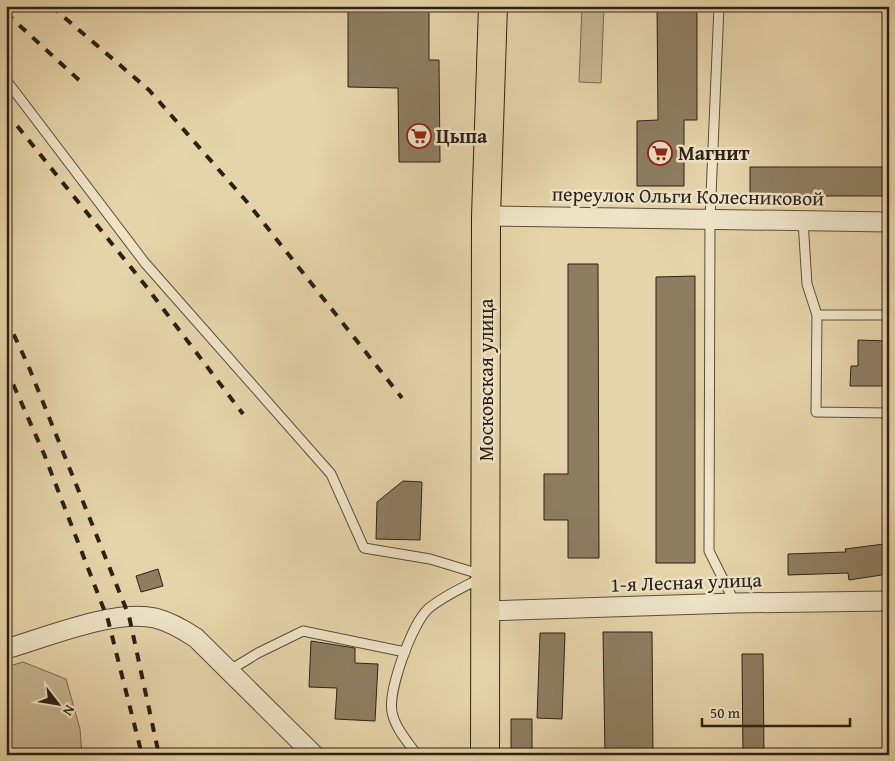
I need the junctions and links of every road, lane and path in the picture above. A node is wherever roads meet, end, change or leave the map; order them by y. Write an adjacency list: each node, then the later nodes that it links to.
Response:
1 (493, 6): 4 (main road, Московская улица)
2 (720, 6): 5 (lane)
3 (6, 80): 11 (lane)
4 (486, 216): 5 (street, переулок Ольги Колесниковой); 11 (main road, Московская улица)
5 (710, 219): 6 (street, переулок Ольги Колесниковой); 13 (lane)
6 (803, 221): 7 (street, переулок Ольги Колесниковой); 8 (lane)
7 (889, 222)
8 (817, 315): 9 (lane); 10 (lane)
9 (889, 315)
10 (889, 413)
11 (486, 576): 14 (main road, Московская улица); 16 (lane)
12 (889, 601): 13 (street, 1-я Лесная улица)
13 (735, 603): 14 (street, 1-я Лесная улица)
14 (485, 611): 20 (main road, Московская улица)
15 (6, 649): 17 (street)
16 (405, 652): 17 (lane); 19 (lane)
17 (230, 670): 18 (street)
18 (314, 755)
19 (417, 755)
20 (485, 755)

